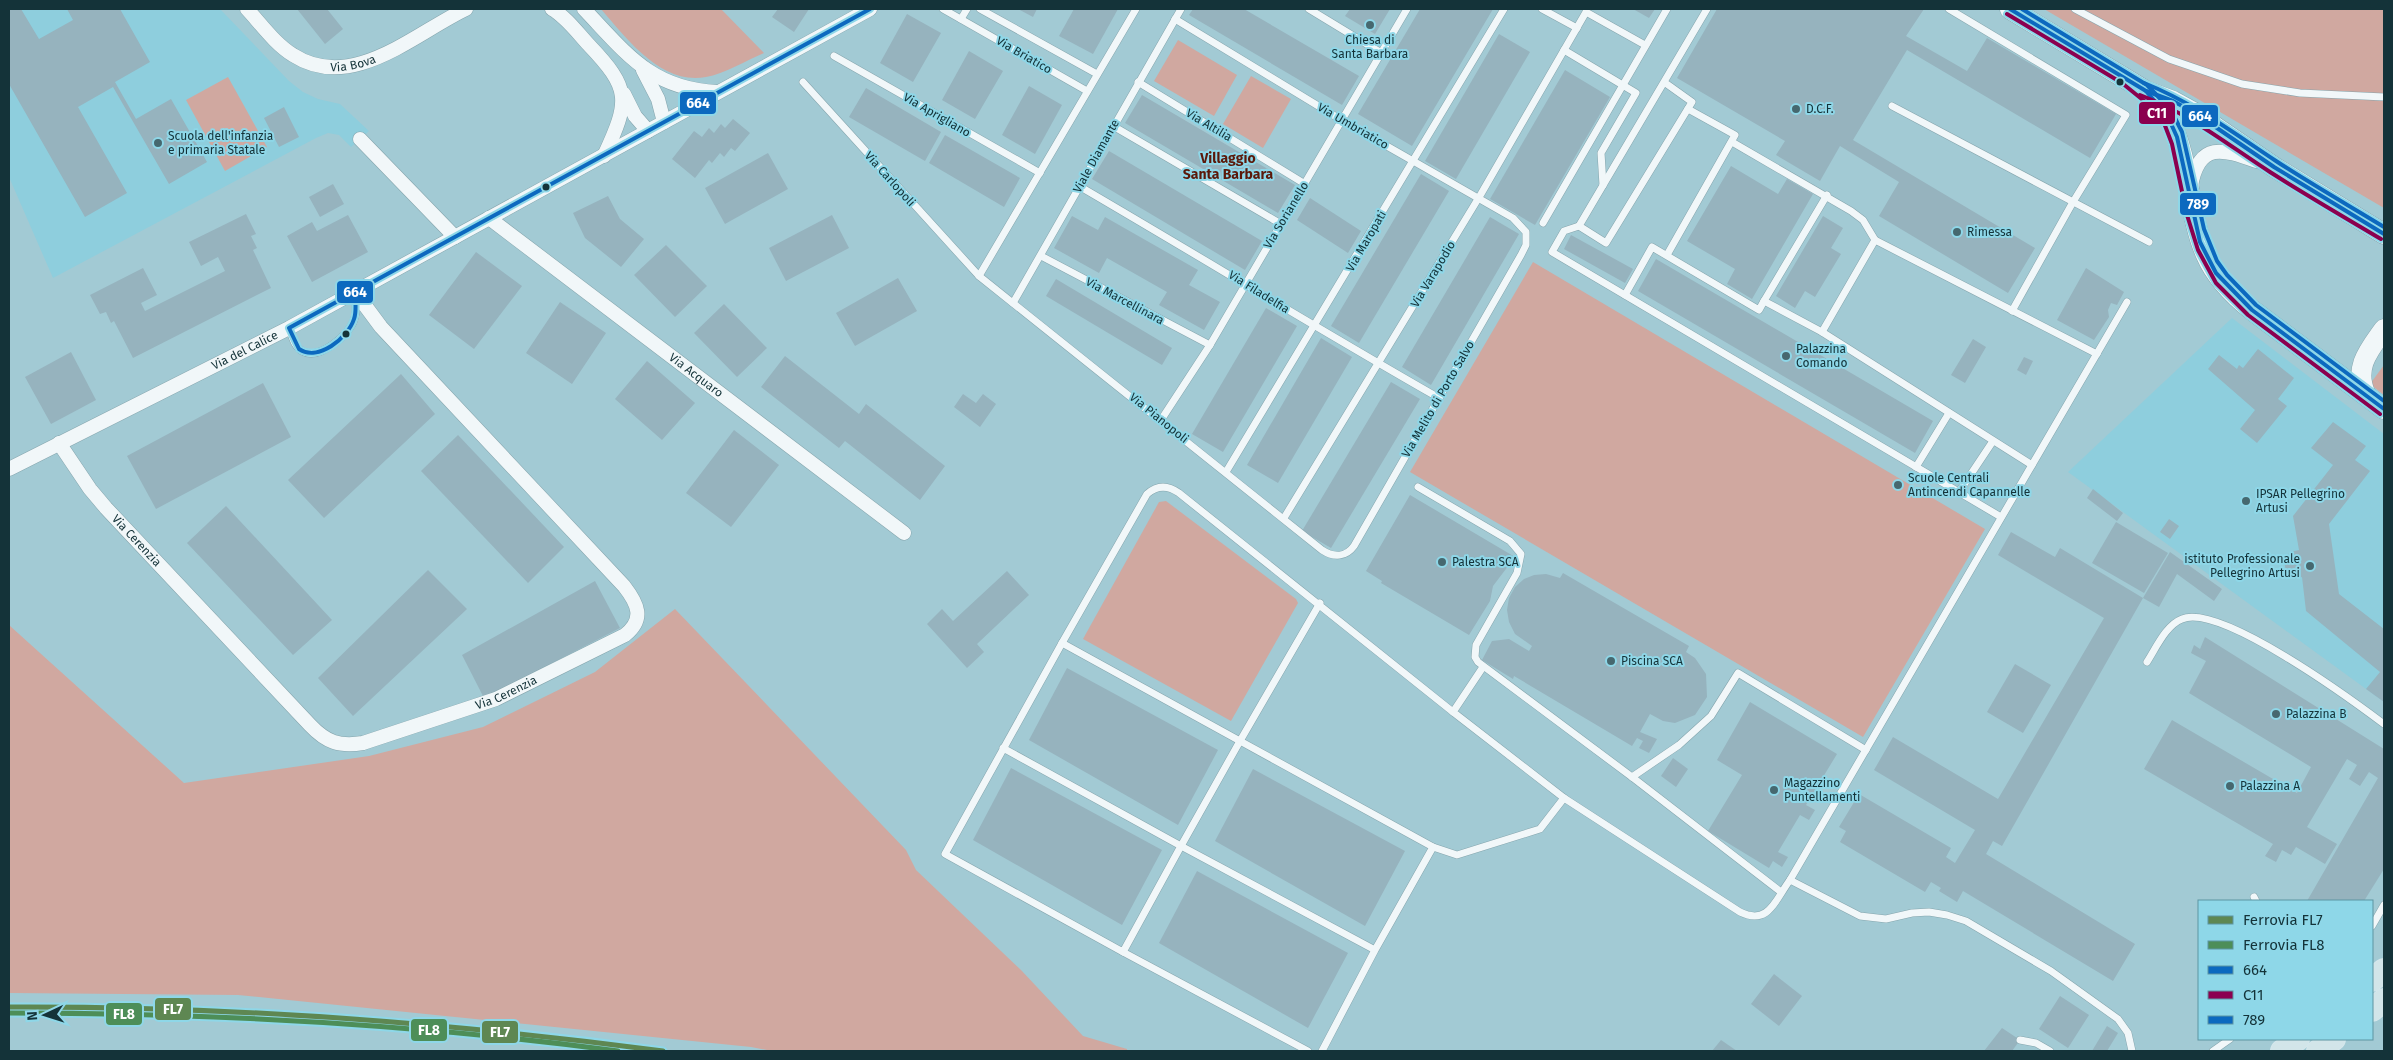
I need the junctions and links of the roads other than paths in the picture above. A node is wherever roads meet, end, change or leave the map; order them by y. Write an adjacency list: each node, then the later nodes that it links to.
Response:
1 (247, 9): 2 (street, Via Bova)
2 (466, 9)
3 (552, 9): 34 (street)
4 (584, 9): 28 (street)
5 (870, 9): 37 (street, Via del Calice)
6 (943, 9): 21 (lane, Via Briatico)
7 (967, 9): 21 (lane)
8 (980, 9): 29 (lane, Via Briatico)
9 (1136, 9): 29 (lane)
10 (1181, 9): 22 (lane, Viale Diamante)
11 (1309, 9): 26 (lane)
12 (1407, 9): 26 (lane, Via Sorianello)
13 (1504, 9): 48 (lane, Via Maropati)
14 (1542, 9): 23 (lane)
15 (1667, 9): 24 (lane)
16 (1707, 9): 32 (lane)
17 (1949, 9): 57 (lane)
18 (2010, 9): 36 (street)
19 (2075, 9): 38 (lane)
20 (1584, 10): 23 (lane, Via Varapodio); 24 (lane)
21 (962, 19): 35 (lane, Via Briatico)
22 (1175, 19): 31 (lane, Viale Diamante); 41 (lane, Via Umbriatico)
23 (1577, 28): 25 (lane, Via Varapodio)
24 (1645, 46): 33 (lane)
25 (1564, 50): 33 (lane); 56 (lane, Via Varapodio)
26 (1383, 54): 41 (lane, Via Sorianello)
27 (834, 56): 50 (lane, Via Aprigliano)
28 (640, 66): 37 (street); 42 (street)
29 (1097, 74): 35 (lane)
30 (803, 82): 69 (lane, Via Carlopoli)
31 (1138, 82): 43 (lane, Viale Diamante); 51 (lane, Via Altilia)
32 (1664, 82): 40 (lane); 53 (lane)
33 (1622, 85): 53 (lane); 59 (lane)
34 (622, 91): 44 (street); 47 (street)
35 (1087, 91): 50 (lane)
36 (2146, 91): 49 (street); 54 (street)
37 (717, 92): 42 (street, Via del Calice)
38 (2384, 97)
39 (1892, 106): 57 (lane)
40 (1688, 109): 46 (lane); 61 (lane)
41 (1343, 121): 48 (lane, Via Umbriatico); 51 (lane, Via Sorianello)
42 (664, 122): 44 (street, Via del Calice)
43 (1113, 126): 52 (lane, Viale Diamante); 60 (lane)
44 (648, 131): 47 (street, Via del Calice)
45 (360, 139): 64 (street)
46 (1732, 142): 55 (lane); 67 (lane)
47 (604, 156): 58 (street, Via del Calice)
48 (1412, 161): 56 (lane, Via Umbriatico); 77 (lane, Via Maropati)
49 (2274, 167): 54 (street); 62 (street)
50 (1040, 173): 69 (lane)
51 (1305, 184): 60 (lane, Via Sorianello)
52 (1080, 186): 68 (lane, Viale Diamante); 70 (lane, Via Filadelfia)
53 (1603, 186): 61 (lane)
54 (2189, 193): 84 (street)
55 (1827, 195): 65 (lane); 73 (lane)
56 (1478, 198): 63 (lane, Via Umbriatico); 83 (lane, Via Varapodio)
57 (2073, 202): 66 (lane); 76 (lane)
58 (489, 218): 64 (street, Via del Calice); 99 (street, Via Acquaro)
59 (1543, 223)
60 (1281, 224): 70 (lane, Via Sorianello)
61 (1579, 226): 72 (lane)
62 (2384, 234)
63 (1527, 236): 85 (lane, Via Melito di Porto Salvo)
64 (455, 237): 71 (street, Via del Calice)
65 (1875, 240): 76 (lane); 80 (lane)
66 (2149, 242)
67 (1667, 255): 72 (lane); 73 (lane)
68 (1040, 256): 75 (lane, Viale Diamante); 81 (lane, Via Marcellinara)
69 (979, 276): 75 (lane, Via Pianopoli)
70 (1246, 283): 77 (lane, Via Filadelfia); 81 (lane, Via Sorianello)
71 (355, 292): 78 (street, Via del Calice); 78 (lane); 90 (street, Via Cerenzia)
72 (1625, 296): 92 (lane)
73 (1764, 301): 80 (lane)
74 (2127, 302): 82 (lane)
75 (1013, 303): 88 (lane, Via Pianopoli)
76 (2012, 311): 82 (lane)
77 (1315, 327): 83 (lane, Via Filadelfia); 94 (lane, Via Maropati)
78 (289, 328): 90 (street, Via del Calice)
79 (2384, 329): 84 (street)
80 (1822, 332): 87 (lane)
81 (1210, 345): 88 (lane, Via Sorianello)
82 (2097, 354): 91 (lane)
83 (1378, 364): 85 (lane, Via Filadelfia); 98 (lane, Via Varapodio)
84 (2366, 395): 86 (street)
85 (1439, 398): 100 (lane, Via Melito di Porto Salvo)
86 (2384, 409)
87 (1949, 412): 89 (lane); 92 (lane)
88 (1161, 420): 94 (lane, Via Pianopoli)
89 (1993, 441): 91 (lane); 96 (lane)
90 (59, 443): 93 (street, Via del Calice)
91 (2032, 465): 97 (lane)
92 (1916, 467): 96 (lane)
93 (9, 469)
94 (1226, 472): 98 (lane, Via Pianopoli)
95 (1418, 487): 104 (lane)
96 (1959, 492): 97 (lane)
97 (2001, 517): 109 (lane)
98 (1284, 518): 100 (lane, Via Pianopoli)
99 (904, 533)
100 (1340, 556)
101 (1320, 603): 102 (lane); 105 (lane); 107 (lane)
102 (1062, 643): 107 (lane); 108 (lane)
103 (2147, 662): 106 (lane)
104 (1483, 667): 105 (lane); 110 (lane)
105 (1453, 712): 111 (lane)
106 (2384, 724)
107 (1240, 741): 112 (lane); 113 (lane)
108 (1003, 748): 112 (lane); 119 (lane)
109 (1866, 750): 110 (lane); 114 (lane)
110 (1632, 777): 115 (lane)
111 (1564, 798): 113 (lane); 115 (lane)
112 (1181, 846): 118 (lane); 119 (lane)
113 (1433, 847): 118 (lane)
114 (1790, 880): 115 (lane); 131 (lane)
115 (1781, 892)
116 (2384, 905): 117 (lane)
117 (2373, 924)
118 (1375, 950): 129 (lane)
119 (1123, 952): 128 (lane)
120 (2384, 970): 121 (main road)
121 (2373, 979)
122 (2384, 1000): 123 (main road)
123 (2373, 1009)
124 (2020, 1040): 130 (lane)
125 (2229, 1040): 132 (lane)
126 (2297, 1040): 133 (main road)
127 (2333, 1040): 134 (main road)
128 (1308, 1051)
129 (1322, 1051)
130 (2050, 1051)
131 (2132, 1051)
132 (2213, 1051)
133 (2282, 1051)
134 (2318, 1051)

